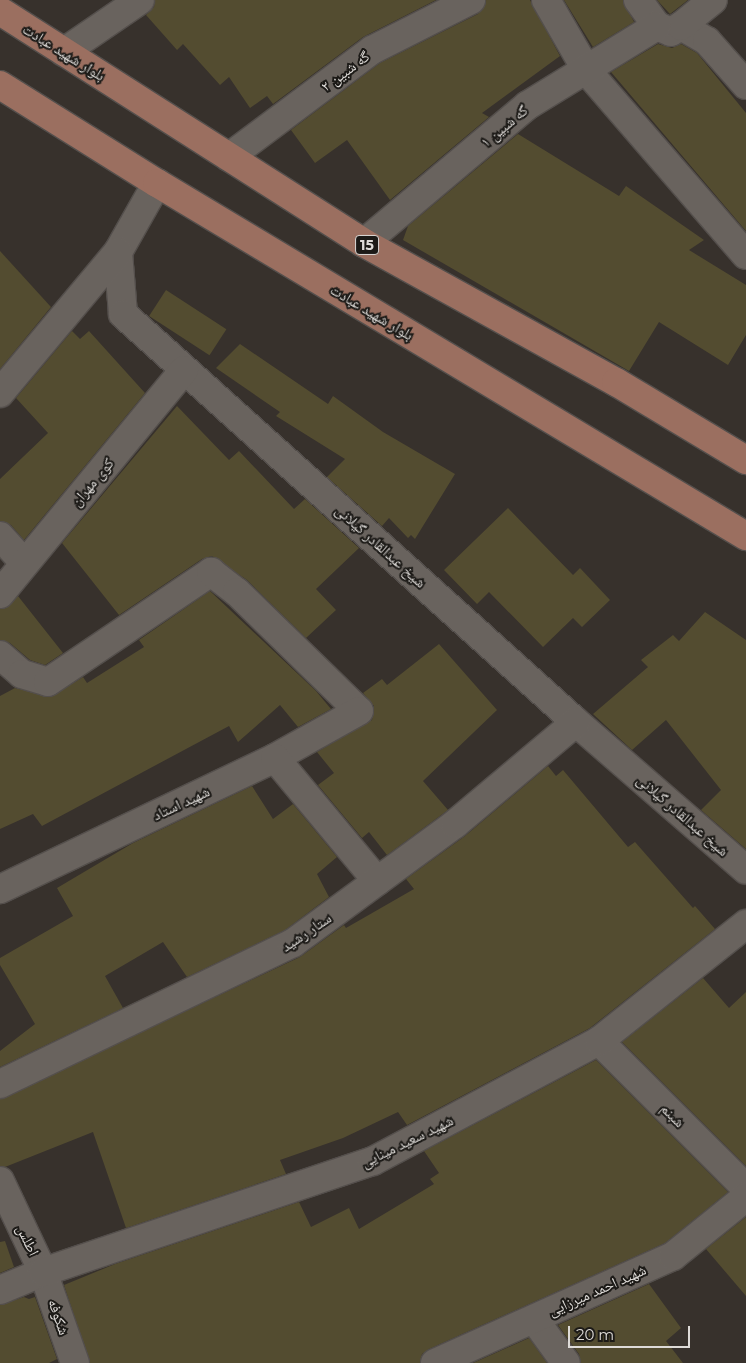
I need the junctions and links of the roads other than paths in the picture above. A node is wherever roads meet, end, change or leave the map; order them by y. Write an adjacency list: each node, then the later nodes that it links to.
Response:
1 (140, 0): 8 (street)
2 (471, 0): 12 (street, گه شبین ۲)
3 (546, 0): 9 (street)
4 (638, 0): 7 (street)
5 (713, 0): 7 (street, گه شبین ۱)
6 (0, 11): 8 (main road, بلوار شهید عبادت / 15)
7 (669, 26): 9 (street, گه شبین ۱); 11 (street)
8 (64, 52): 12 (main road, بلوار شهید عبادت / 15)
9 (587, 71): 14 (street, گه شبین ۱); 16 (street)
10 (0, 85): 13 (main road, بلوار شهید عبادت)
11 (746, 85)
12 (228, 158): 14 (main road, بلوار شهید عبادت / 15)
13 (157, 183): 15 (street); 21 (main road, بلوار شهید عبادت)
14 (364, 243): 19 (main road, بلوار شهید عبادت / 15)
15 (118, 252): 17 (street, شیخ عبدالقادر گیلانی); 18 (street)
16 (746, 255)
17 (184, 370): 22 (street, کوی مهران); 25 (street, شیخ عبدالقادر گیلانی)
18 (0, 393)
19 (746, 460)
20 (0, 536): 22 (street)
21 (746, 536)
22 (24, 562): 23 (street, کوی مهران)
23 (0, 594)
24 (0, 655): 26 (street, شهید استاد)
25 (576, 722): 27 (street, شیخ عبدالقادر گیلانی); 28 (street, ستار رشید)
26 (275, 758): 28 (street); 29 (street, شهید استاد)
27 (746, 870)
28 (377, 881): 32 (street, ستار رشید)
29 (0, 889)
30 (746, 924): 31 (street, شهید سعید مینایی)
31 (599, 1041): 34 (street, شبنم); 36 (street, شهید سعید مینایی)
32 (0, 1084)
33 (0, 1182): 36 (street, اطلس)
34 (746, 1188)
35 (746, 1197): 38 (street, شهید احمد میرزایی)
36 (44, 1272): 37 (street, شهید سعید مینایی); 39 (street, شکوفه)
37 (0, 1290)
38 (534, 1319): 40 (street, شهید احمد میرزایی); 41 (street)
39 (75, 1363)
40 (436, 1363)
41 (566, 1363)

